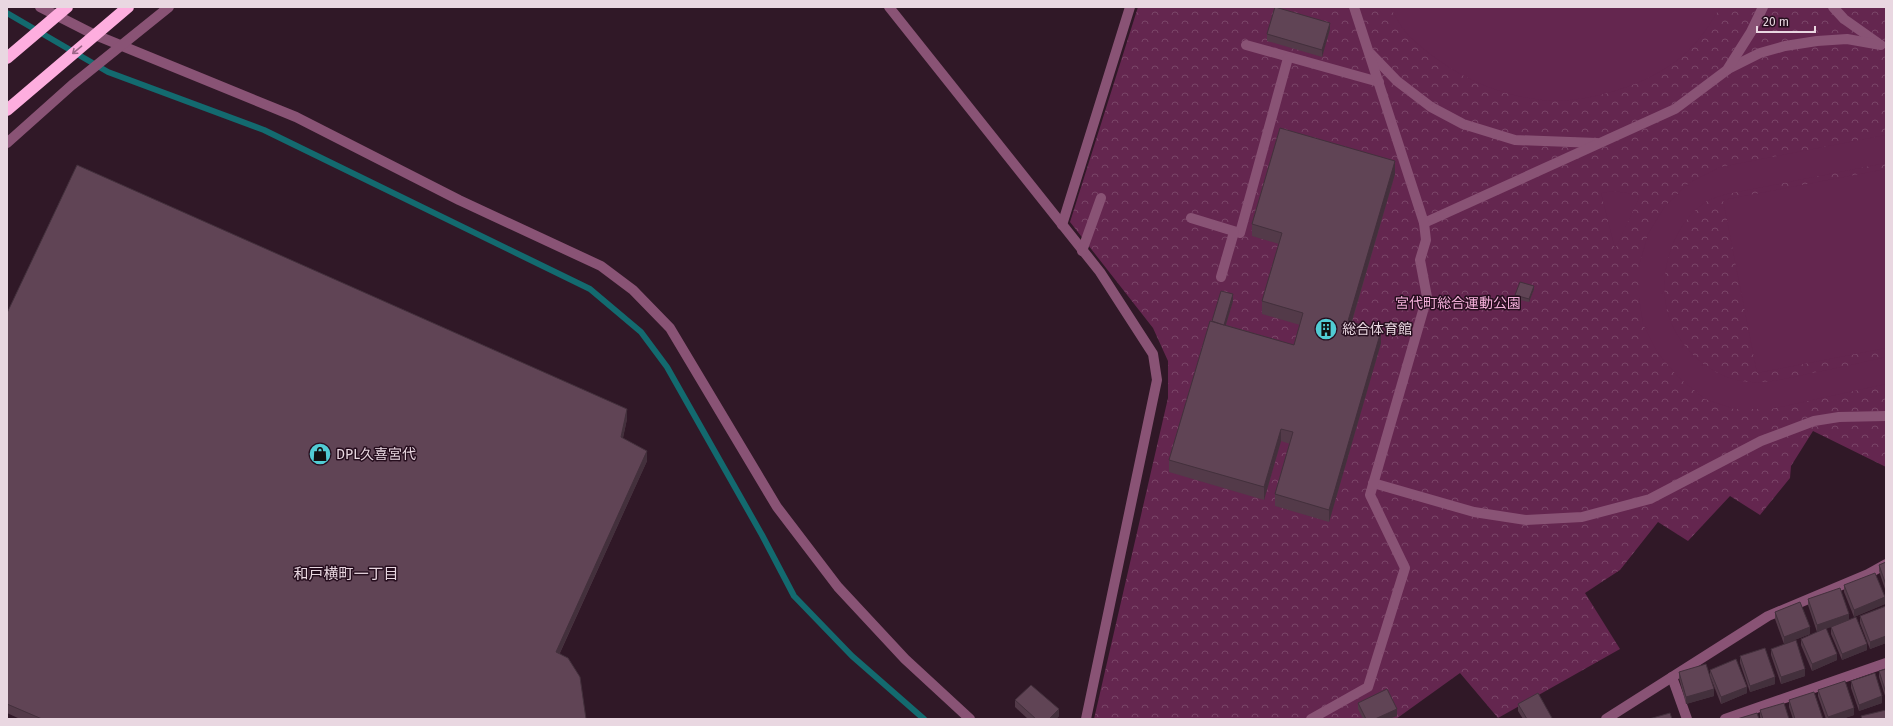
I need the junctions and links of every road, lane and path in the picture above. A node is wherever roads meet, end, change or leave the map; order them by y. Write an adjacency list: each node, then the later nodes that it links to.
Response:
1 (40, 7): 10 (street)
2 (68, 7): 14 (highway)
3 (128, 7): 18 (highway, one-way to 18)
4 (169, 7): 10 (street)
5 (889, 7): 24 (street)
6 (1130, 7): 24 (street)
7 (1354, 7): 13 (street)
8 (1763, 7): 16 (street)
9 (1832, 7): 12 (street)
10 (122, 45): 19 (street); 33 (street)
11 (1246, 45): 15 (street)
12 (1883, 46): 16 (street)
13 (1368, 50): 17 (street); 20 (street)
14 (7, 58)
15 (1288, 58): 17 (street); 25 (street)
16 (1727, 70): 20 (street)
17 (1379, 82): 23 (street)
18 (7, 110)
19 (7, 143)
20 (1600, 143): 23 (street)
21 (1101, 198): 26 (street)
22 (1191, 218): 25 (street)
23 (1424, 223): 29 (street)
24 (1062, 225): 26 (street)
25 (1234, 232): 27 (street)
26 (1082, 251): 34 (street)
27 (1221, 277)
28 (1886, 416): 29 (street)
29 (1373, 483): 35 (street)
30 (1886, 564): 32 (street)
31 (1886, 663): 38 (street)
32 (1672, 678): 36 (street); 37 (street)
33 (970, 719)
34 (1086, 719)
35 (1311, 719)
36 (1606, 719)
37 (1687, 719)
38 (1725, 719)

